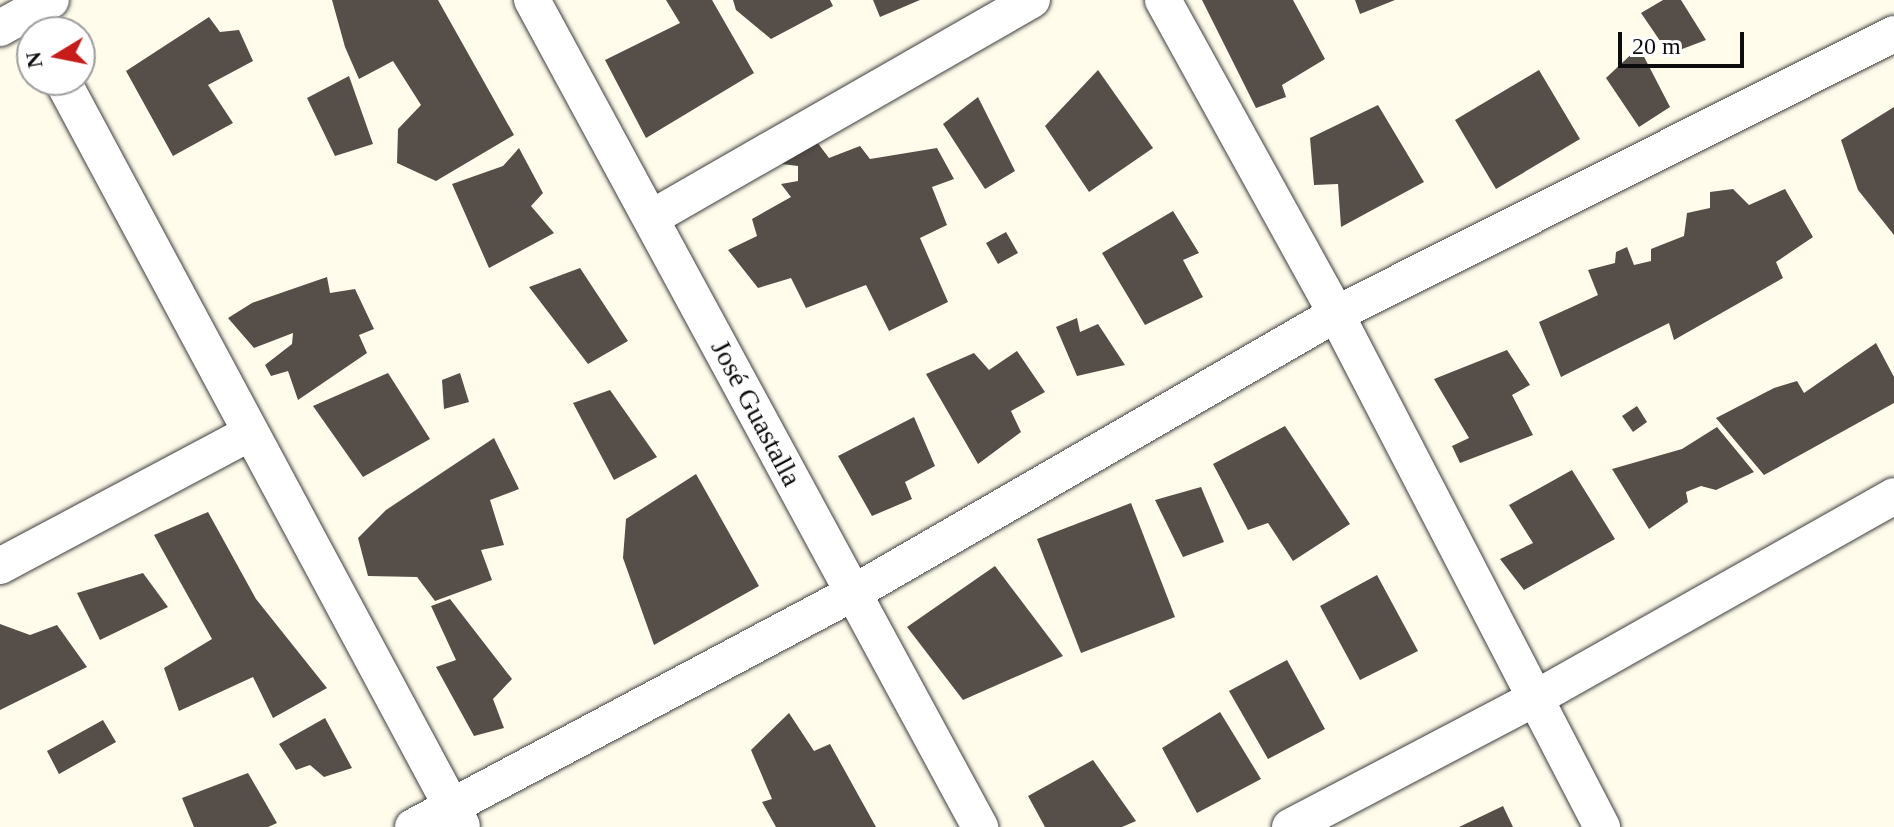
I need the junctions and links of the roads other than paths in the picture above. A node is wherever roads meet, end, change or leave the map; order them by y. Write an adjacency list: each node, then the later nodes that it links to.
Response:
1 (532, 0): 6 (street, José Guastalla)
2 (1032, 0): 6 (street)
3 (1163, 0): 7 (street)
4 (1894, 34): 7 (street)
5 (71, 96): 8 (street)
6 (651, 218): 11 (street, José Guastalla)
7 (1336, 314): 11 (street); 12 (street)
8 (250, 433): 10 (street); 13 (street)
9 (1894, 496): 12 (street)
10 (0, 566)
11 (853, 593): 13 (street); 15 (street, José Guastalla)
12 (1534, 699): 16 (street); 17 (street)
13 (457, 817): 14 (street)
14 (413, 827)
15 (980, 827)
16 (1290, 827)
17 (1602, 827)

